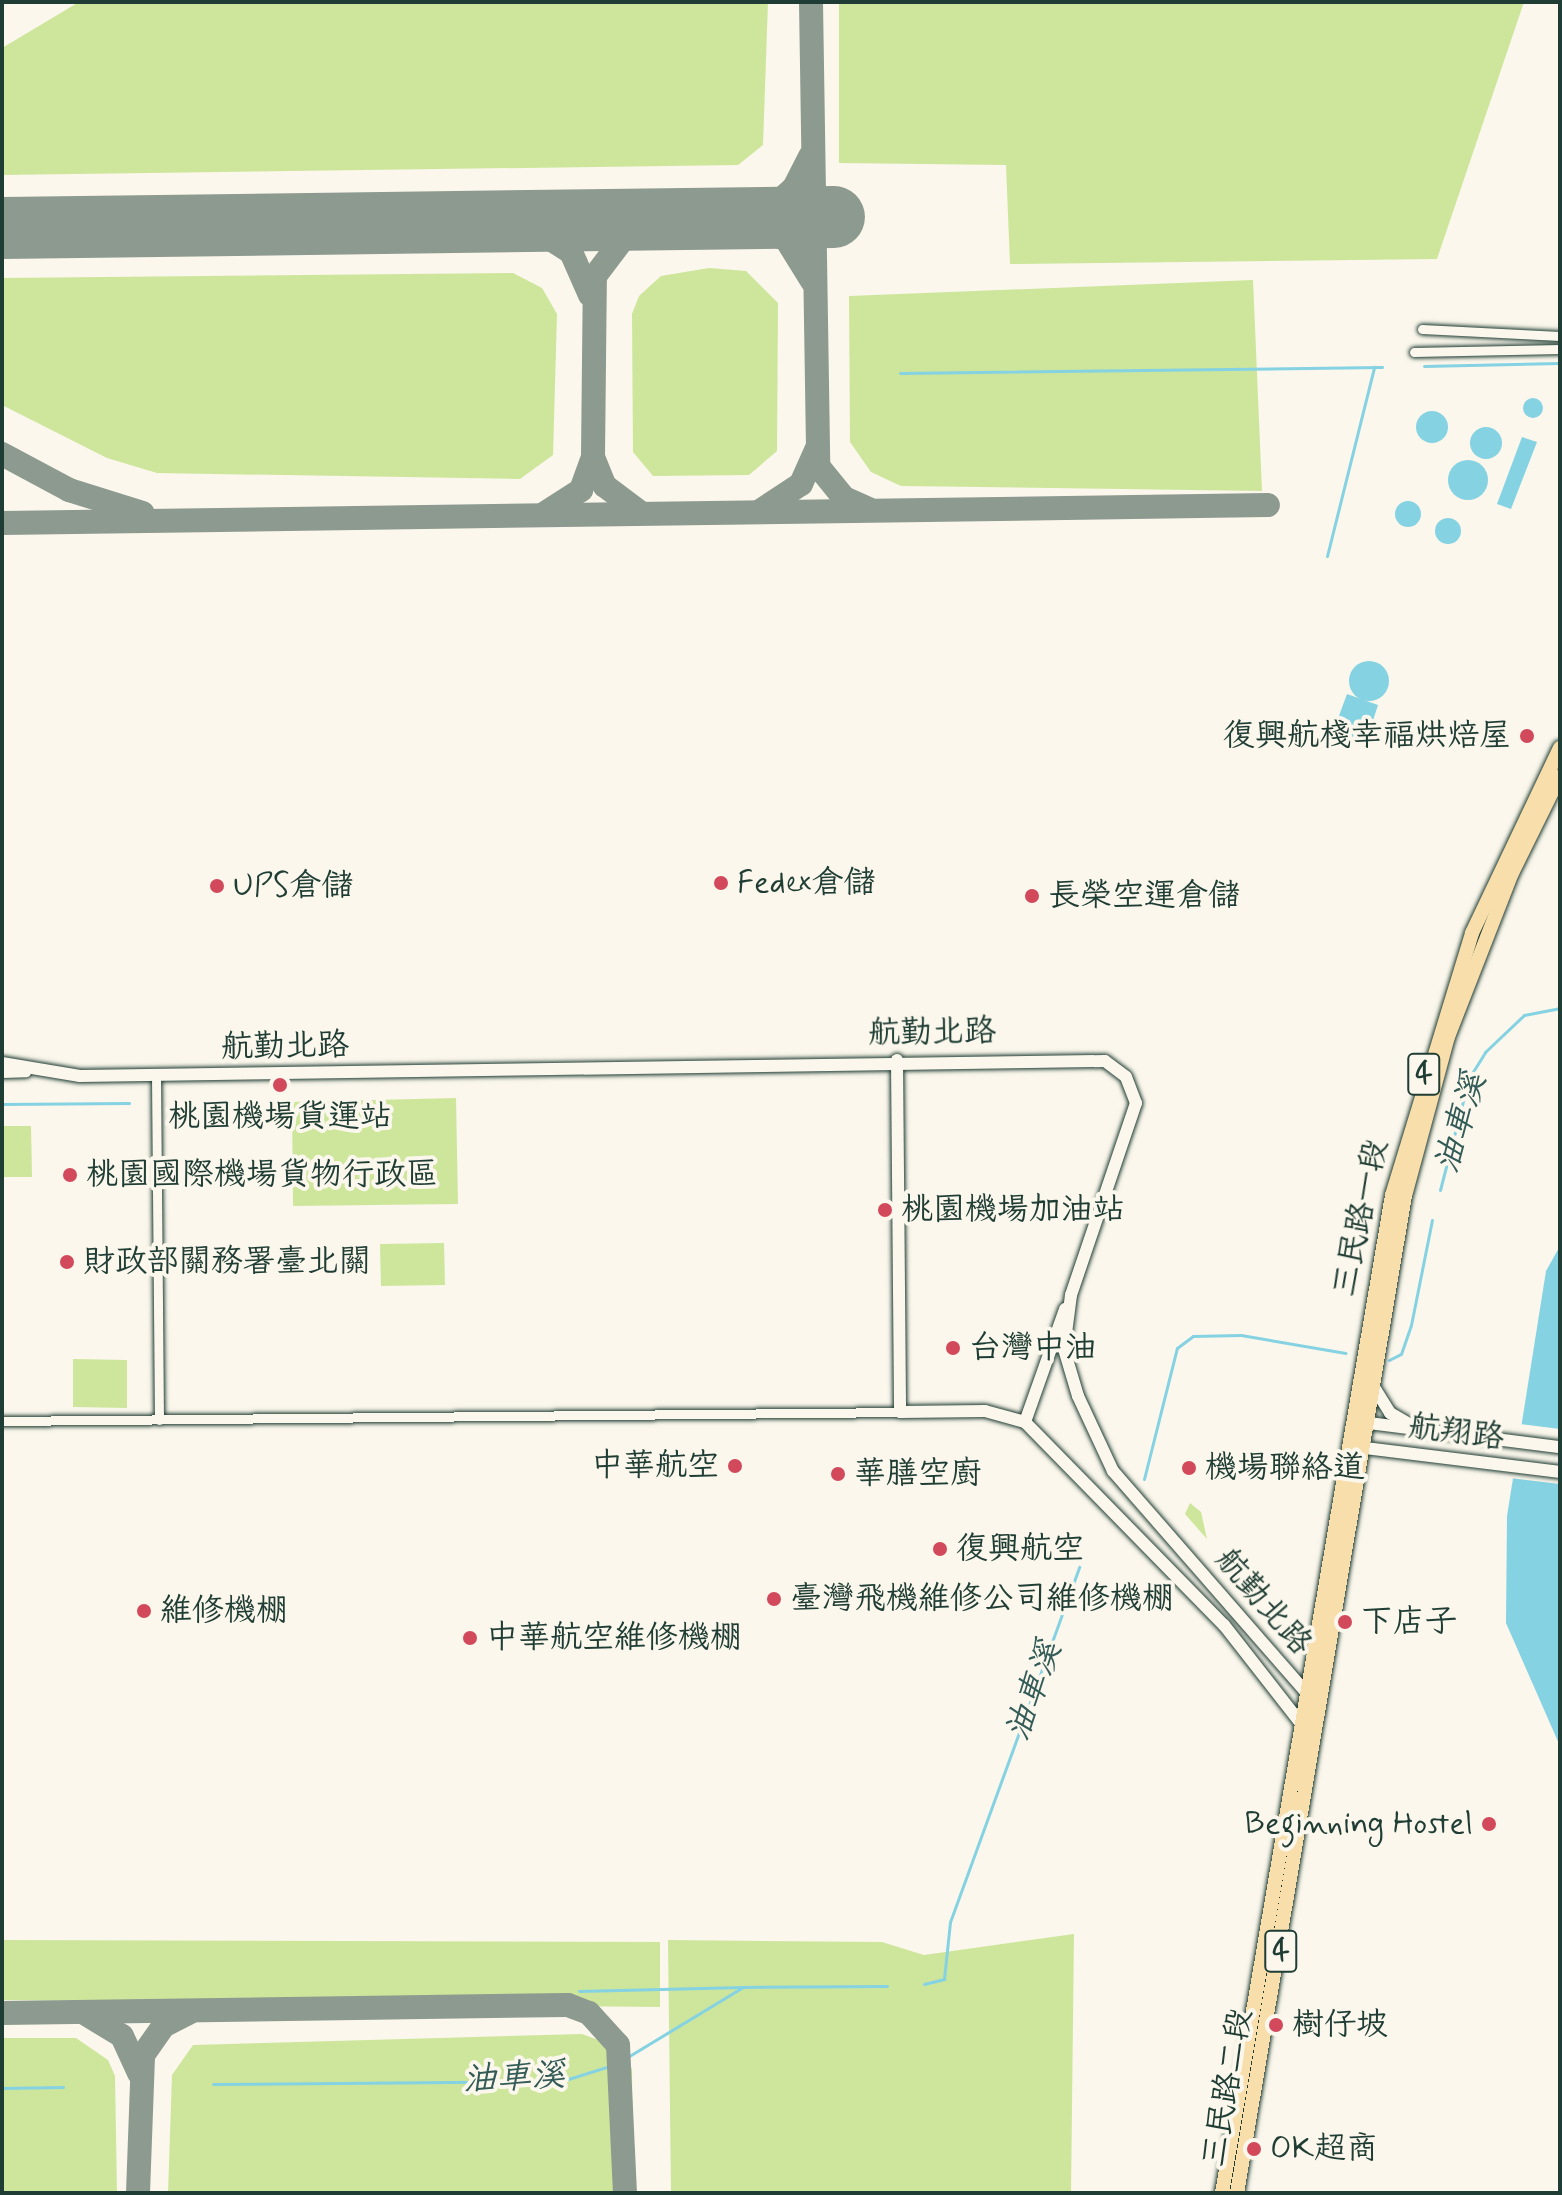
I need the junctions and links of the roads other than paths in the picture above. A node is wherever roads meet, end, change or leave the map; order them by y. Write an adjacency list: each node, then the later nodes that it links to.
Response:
1 (1422, 329): 2 (street)
2 (1558, 336)
3 (1557, 349): 4 (street)
4 (1414, 352)
5 (1560, 748): 16 (main road, 三民路一段 / 4)
6 (1560, 776): 13 (main road, 三民路一段 / 4)
7 (897, 1060): 11 (street, 航勤北路); 12 (street, 航勤北路); 14 (street)
8 (2, 1063): 9 (street, 航勤北路)
9 (26, 1072): 10 (street); 11 (street, 航勤北路)
10 (2, 1073)
11 (156, 1075): 15 (street)
12 (1071, 1295): 18 (street); 25 (street, 航勤北路)
13 (1371, 1382): 19 (main road, 三民路一段 / 4); 20 (street)
14 (900, 1412): 15 (street); 18 (street)
15 (159, 1420): 17 (street)
16 (1349, 1420): 19 (street, 航翔路); 21 (main road, 三民路一段 / 4)
17 (2, 1421)
18 (1025, 1422): 27 (street)
19 (1365, 1423): 20 (street, 航翔路); 23 (main road, 三民路一段 / 4)
20 (1424, 1430): 22 (street, 航翔路)
21 (1345, 1445): 23 (street, 航翔路); 25 (main road, 三民路一段 / 4)
22 (1560, 1447)
23 (1361, 1448): 24 (street, 航翔路); 26 (main road, 三民路一段 / 4)
24 (1560, 1472)
25 (1306, 1692): 26 (street, 航勤北路); 27 (main road, 三民路一段 / 4)
26 (1320, 1708): 28 (main road, 三民路二段 / 4)
27 (1302, 1724): 28 (street); 29 (main road, 三民路二段 / 4)
28 (1315, 1740): 30 (main road, 三民路二段 / 4)
29 (1222, 2193)
30 (1237, 2193)

